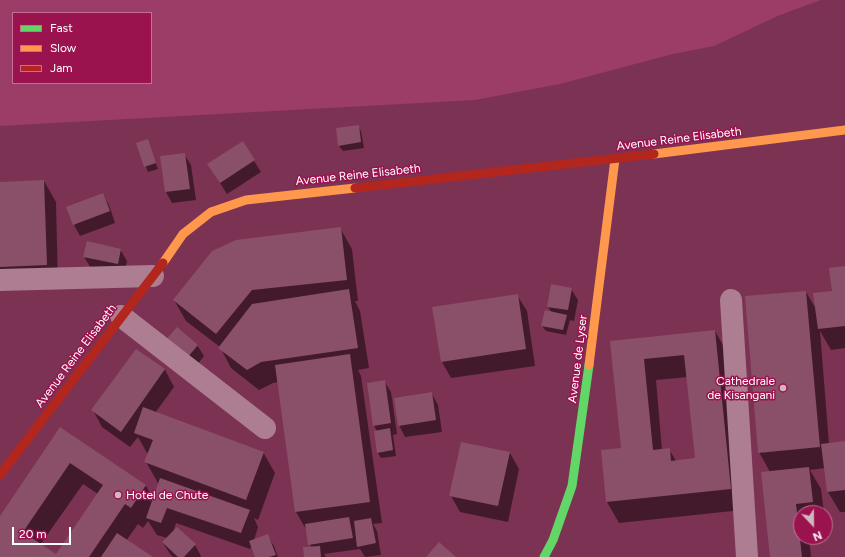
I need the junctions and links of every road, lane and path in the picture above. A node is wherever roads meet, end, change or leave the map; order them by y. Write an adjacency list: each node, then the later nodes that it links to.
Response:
1 (845, 130): 2 (street, Avenue Reine Elisabeth)
2 (615, 159): 3 (street, Avenue Reine Elisabeth); 9 (street, Avenue de Lyser)
3 (152, 276): 4 (street); 6 (street, Avenue Reine Elisabeth)
4 (0, 280)
5 (731, 300): 10 (street)
6 (121, 316): 7 (street); 8 (street, Avenue Reine Elisabeth)
7 (265, 428)
8 (0, 475)
9 (544, 557)
10 (747, 557)

